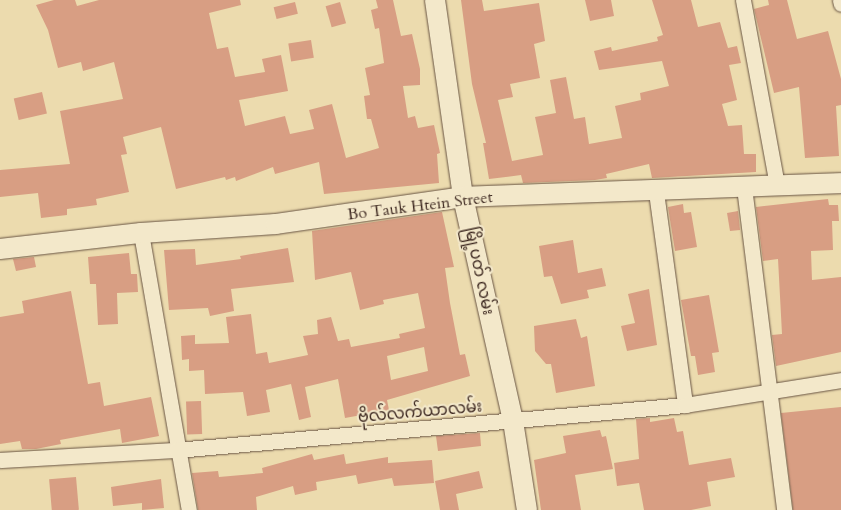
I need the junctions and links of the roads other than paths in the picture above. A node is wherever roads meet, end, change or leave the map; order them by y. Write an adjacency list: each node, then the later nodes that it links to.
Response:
1 (435, 0): 9 (street, မြို့ပတ် လမ်း)
2 (743, 0): 6 (street)
3 (840, 0): 4 (street)
4 (841, 4)
5 (841, 184): 6 (street, Bo Tauk Htein Street)
6 (777, 186): 7 (street, Bo Tauk Htein Street)
7 (744, 187): 8 (street, Bo Tauk Htein Street); 13 (street)
8 (656, 192): 9 (street, Bo Tauk Htein Street); 14 (street)
9 (463, 197): 10 (street, Bo Tauk Htein Street); 15 (street, မြို့ပတ် လမ်း)
10 (141, 233): 11 (street, Bo Tauk Htein Street); 16 (street)
11 (0, 249)
12 (841, 380): 13 (street, ဗိုလ်လက်ယာလမ်း)
13 (769, 390): 14 (street, ဗိုလ်လက်ယာလမ်း); 20 (street)
14 (685, 405): 15 (street, ဗိုလ်လက်ယာလမ်း)
15 (512, 421): 16 (street, ဗိုလ်လက်ယာလမ်း); 19 (street, မြို့ပတ် လမ်း)
16 (176, 450): 17 (street, ဗိုလ်လက်ယာလမ်း); 18 (street)
17 (0, 460)
18 (188, 510)
19 (527, 510)
20 (784, 510)

